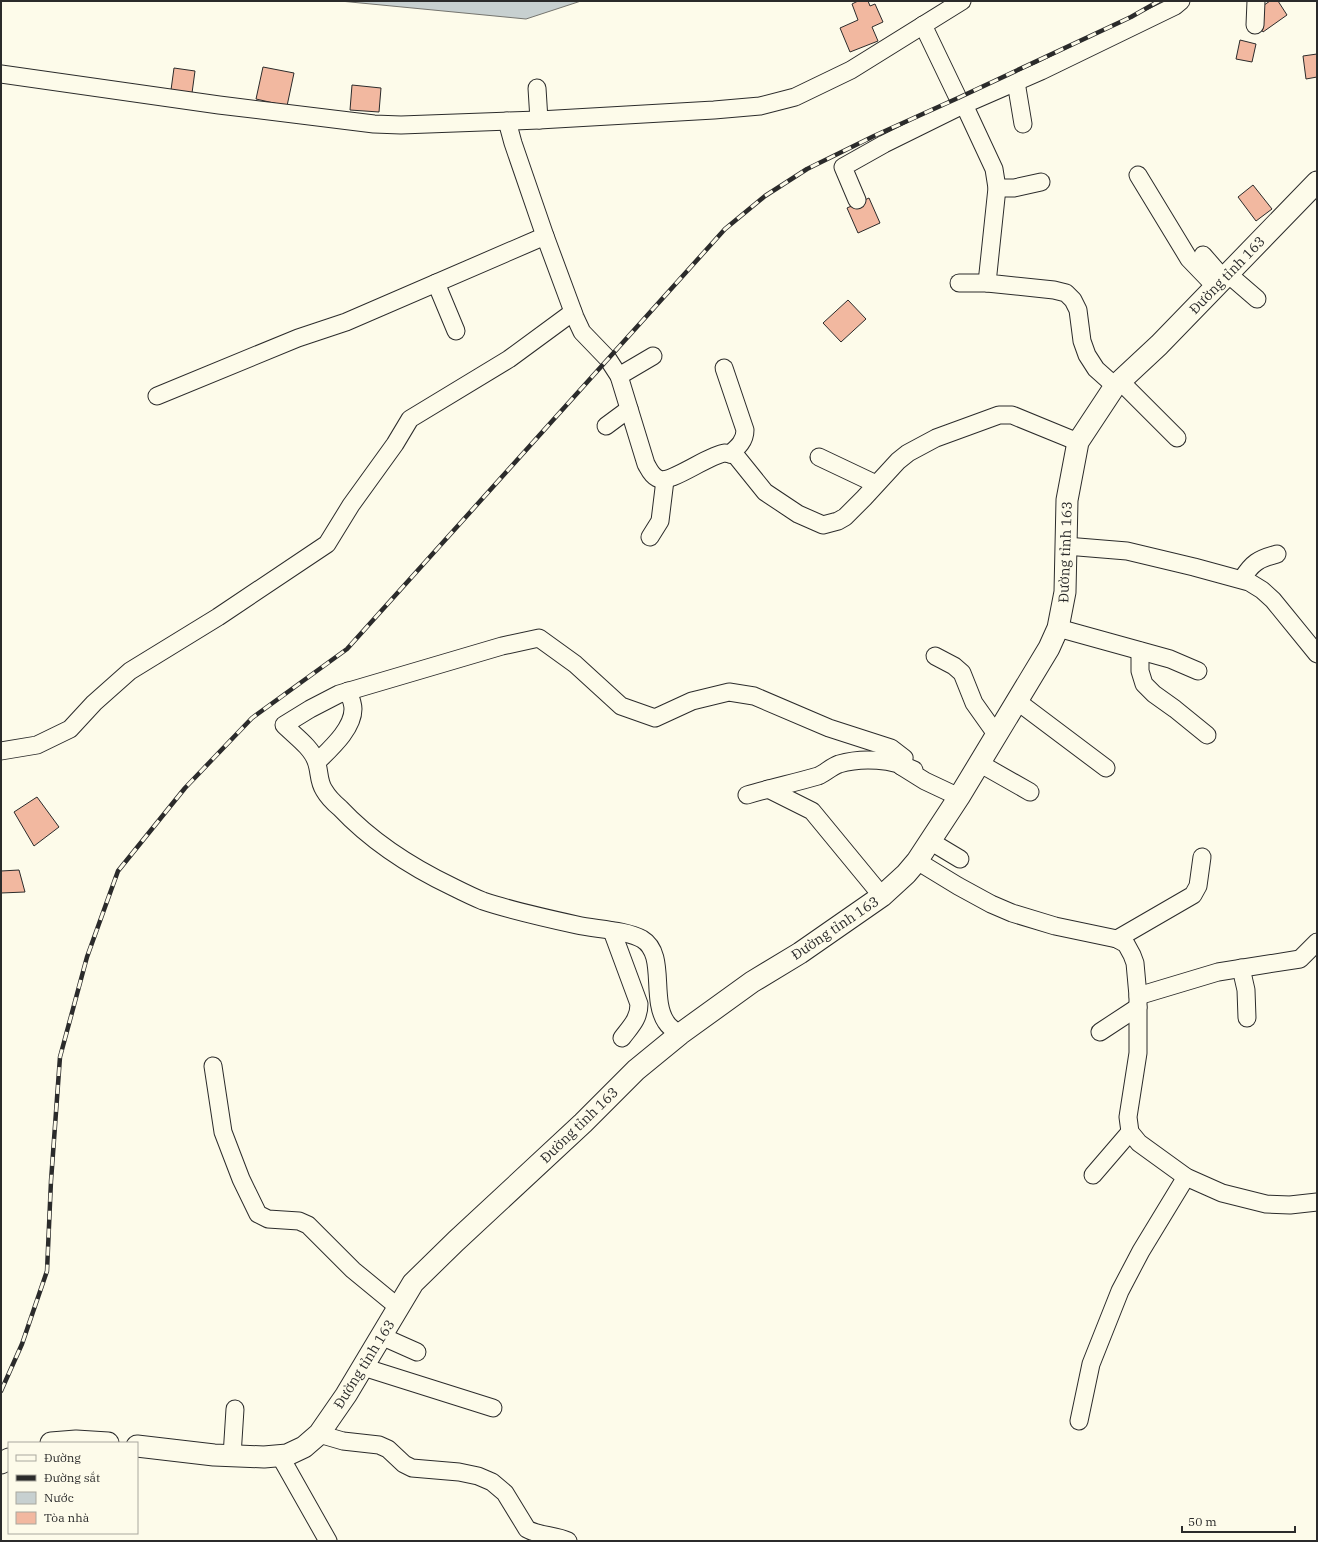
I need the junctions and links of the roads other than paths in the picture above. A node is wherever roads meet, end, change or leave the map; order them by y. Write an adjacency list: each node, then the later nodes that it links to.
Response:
1 (962, 1): 5 (street)
2 (1182, 1): 7 (street)
3 (1256, 1): 4 (street)
4 (1255, 24)
5 (923, 25): 9 (street); 10 (street)
6 (1, 74): 11 (street)
7 (1016, 82): 9 (street); 12 (street)
8 (537, 88): 10 (street)
9 (963, 105): 16 (street); 17 (street)
10 (539, 120): 11 (street)
11 (507, 121): 18 (street)
12 (1023, 124)
13 (1138, 175): 20 (street)
14 (1042, 182): 16 (street)
15 (1317, 182): 20 (main road, Đường tỉnh 163)
16 (996, 188): 23 (street)
17 (857, 200)
18 (545, 236): 21 (street); 25 (street)
19 (1203, 255): 20 (street)
20 (1222, 279): 24 (street); 30 (main road, Đường tỉnh 163)
21 (436, 283): 26 (street); 31 (street)
22 (959, 283): 23 (street)
23 (987, 283): 30 (street)
24 (1257, 299)
25 (573, 312): 29 (street); 53 (street)
26 (456, 331)
27 (653, 356): 29 (street)
28 (724, 368): 36 (street)
29 (619, 376): 32 (street)
30 (1118, 384): 34 (street); 35 (main road, Đường tỉnh 163)
31 (157, 396)
32 (629, 409): 33 (street); 38 (street)
33 (606, 426)
34 (1177, 438)
35 (1078, 442): 39 (street); 41 (main road, Đường tỉnh 163)
36 (730, 454): 38 (street); 39 (street)
37 (819, 457): 39 (street)
38 (665, 480): 40 (street)
39 (876, 484)
40 (650, 536)
41 (1066, 546): 43 (street); 44 (main road, Đường tỉnh 163)
42 (1277, 554): 43 (street)
43 (1242, 579): 46 (street)
44 (1058, 628): 45 (street); 50 (main road, Đường tỉnh 163)
45 (1140, 651): 48 (street); 52 (street)
46 (1317, 654)
47 (935, 656): 51 (street)
48 (1198, 671)
49 (348, 691): 54 (street); 54 (street); 56 (street)
50 (1017, 701): 51 (main road, Đường tỉnh 163); 57 (street)
51 (996, 734): 55 (main road, Đường tỉnh 163)
52 (1207, 735)
53 (1, 751)
54 (317, 762): 67 (street)
55 (979, 763): 59 (street); 61 (main road, Đường tỉnh 163)
56 (902, 766): 58 (street); 61 (street)
57 (1106, 768)
58 (768, 789): 60 (street); 66 (street)
59 (1030, 792)
60 (747, 795)
61 (959, 796): 62 (main road, Đường tỉnh 163)
62 (930, 841): 64 (street); 65 (main road, Đường tỉnh 163)
63 (1202, 857): 68 (street)
64 (960, 859)
65 (917, 861): 66 (main road, Đường tỉnh 163); 68 (street)
66 (882, 896): 74 (main road, Đường tỉnh 163)
67 (612, 931): 74 (street); 75 (street)
68 (1116, 939): 71 (street)
69 (1317, 942): 70 (street)
70 (1241, 968): 71 (street); 72 (street)
71 (1138, 1001): 73 (street); 77 (street)
72 (1247, 1018)
73 (1100, 1032)
74 (680, 1034): 81 (main road, Đường tỉnh 163)
75 (622, 1038)
76 (213, 1066): 81 (street)
77 (1130, 1132): 78 (street); 79 (street)
78 (1093, 1175)
79 (1186, 1177): 80 (street); 87 (street)
80 (1317, 1202)
81 (398, 1307): 82 (main road, Đường tỉnh 163)
82 (381, 1336): 83 (street); 84 (main road, Đường tỉnh 163)
83 (417, 1352)
84 (363, 1367): 85 (street); 88 (main road, Đường tỉnh 163)
85 (493, 1408)
86 (235, 1409): 92 (street)
87 (1079, 1420)
88 (319, 1434): 93 (main road, Đường tỉnh 163); 94 (street)
89 (64, 1442): 90 (main road)
90 (88, 1442)
91 (138, 1446): 92 (main road, Đường tỉnh 163)
92 (232, 1456): 93 (main road, Đường tỉnh 163)
93 (280, 1456): 95 (street)
94 (525, 1535): 96 (street)
95 (328, 1541)
96 (568, 1541)

